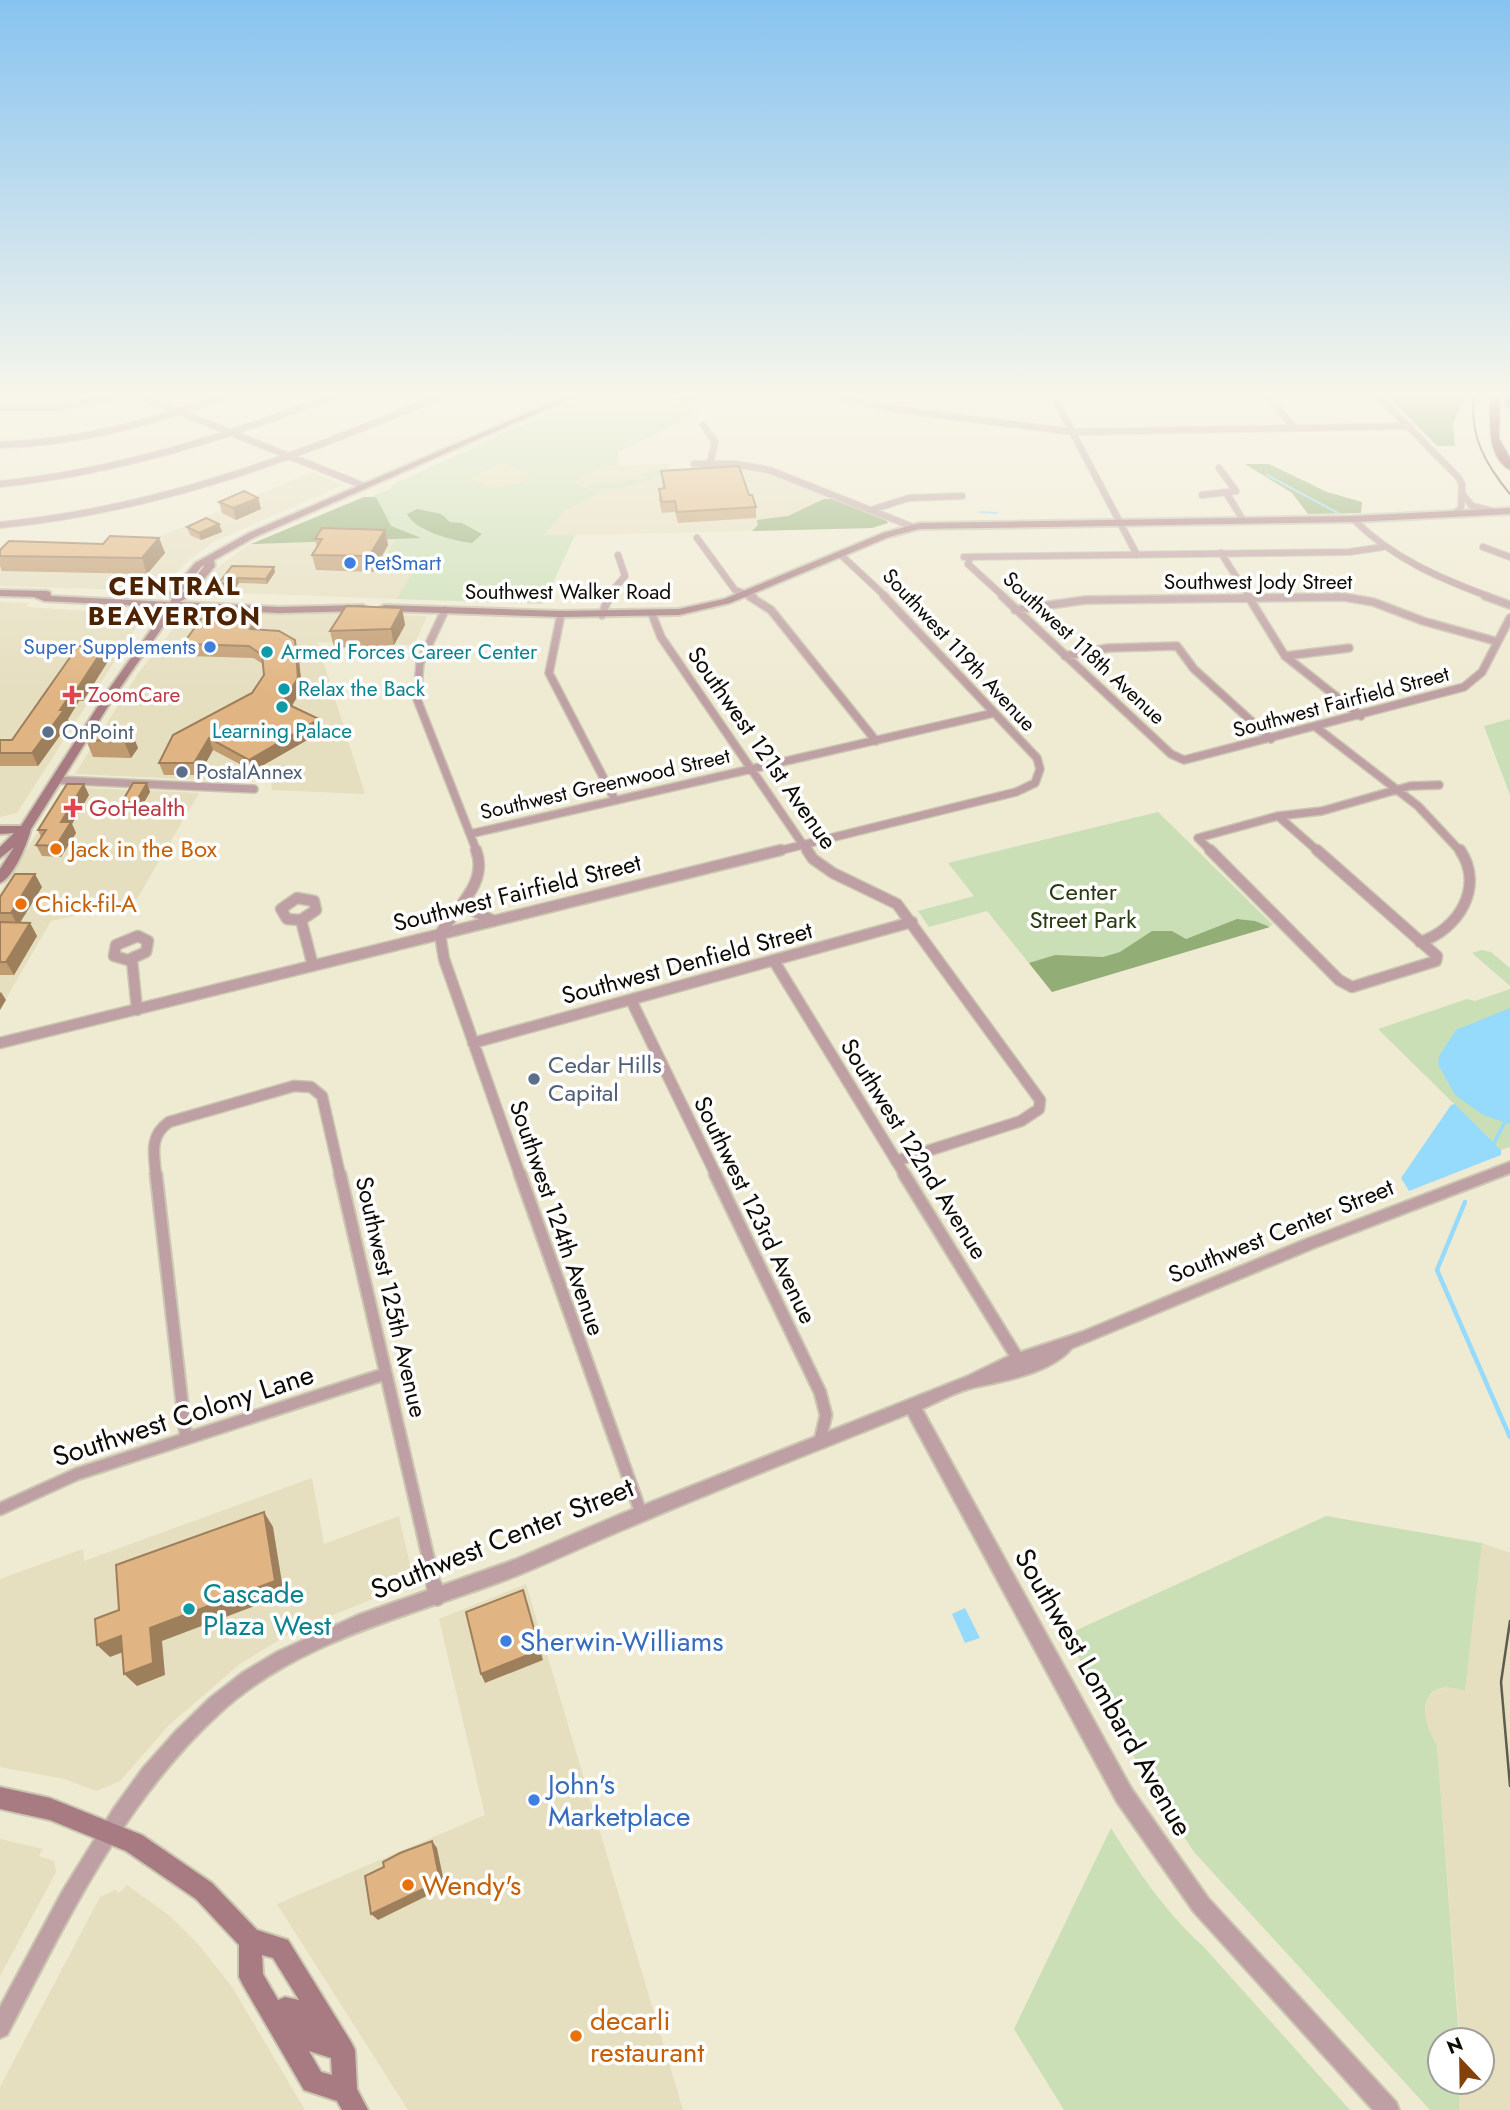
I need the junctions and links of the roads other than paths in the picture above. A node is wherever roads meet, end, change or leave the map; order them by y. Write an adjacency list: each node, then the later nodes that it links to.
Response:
1 (176, 495): 17 (street)
2 (342, 495): 30 (main road)
3 (838, 495): 8 (street)
4 (1105, 495): 16 (street)
5 (1228, 495): 15 (street)
6 (1463, 495): 10 (street); 11 (street)
7 (962, 496): 8 (street)
8 (874, 509): 18 (street)
9 (1510, 511): 10 (main road, Southwest Walker Road)
10 (1495, 512): 11 (main road, Southwest Walker Road)
11 (1454, 514): 12 (main road, Southwest Walker Road)
12 (1416, 517): 13 (main road, Southwest Walker Road); 14 (main road, Southwest Walker Road)
13 (1510, 517)
14 (1353, 519): 15 (main road, Southwest Walker Road); 20 (street)
15 (1243, 520): 16 (main road, Southwest Walker Road)
16 (1119, 522): 18 (main road, Southwest Walker Road); 25 (street)
17 (0, 525)
18 (913, 527): 24 (main road, Southwest Walker Road)
19 (697, 538): 28 (street)
20 (1383, 547): 22 (street); 31 (street)
21 (1483, 547): 26 (street)
22 (1221, 553): 25 (street); 29 (street)
23 (618, 555): 36 (street)
24 (841, 555): 28 (main road, Southwest Walker Road); 42 (street, Southwest 119th Avenue)
25 (1137, 555): 33 (street, Southwest 118th Avenue)
26 (1510, 557)
27 (0, 593): 30 (main road, Southwest Walker Road)
28 (746, 595): 35 (main road, Southwest Walker Road); 46 (street)
29 (1248, 598): 33 (street, Southwest Jody Street); 38 (street, Southwest Jody Street); 41 (street)
30 (174, 602): 32 (main road, Southwest Walker Road); 50 (main road)
31 (1510, 605)
32 (445, 610): 34 (main road, Southwest Walker Road); 58 (street)
33 (1015, 610): 40 (street, Southwest 118th Avenue)
34 (561, 614): 36 (main road, Southwest Walker Road); 54 (street)
35 (652, 614): 36 (main road, Southwest Walker Road); 48 (street, Southwest 121st Avenue)
36 (602, 615)
37 (1510, 618): 38 (street, Southwest Fairfield Street)
38 (1495, 641): 43 (street, Southwest Fairfield Street)
39 (1349, 648): 41 (street)
40 (1065, 656): 45 (street); 47 (street, Southwest 118th Avenue)
41 (1285, 656): 43 (street)
42 (994, 713): 46 (street, Southwest Greenwood Street); 49 (street, Southwest 119th Avenue)
43 (1361, 716): 44 (street, Southwest Fairfield Street)
44 (1317, 728): 45 (street, Southwest Fairfield Street); 53 (street)
45 (1272, 739): 47 (street, Southwest Fairfield Street)
46 (876, 741): 48 (street, Southwest Greenwood Street)
47 (1184, 760)
48 (750, 769): 54 (street, Southwest Greenwood Street); 59 (street, Southwest 121st Avenue)
49 (1039, 776): 59 (street, Southwest Fairfield Street)
50 (56, 780): 52 (street); 56 (main road)
51 (1439, 785): 53 (street)
52 (254, 789)
53 (1395, 790): 55 (street); 67 (street)
54 (615, 800): 58 (street, Southwest Greenwood Street)
55 (1277, 815): 67 (street); 67 (street)
56 (24, 829): 57 (main road); 60 (main road); 61 (main road)
57 (0, 830)
58 (470, 834): 62 (street)
59 (802, 845): 64 (street, Southwest Fairfield Street); 65 (street, Southwest 121st Avenue)
60 (0, 854)
61 (0, 879)
62 (463, 906): 64 (street); 66 (street)
63 (301, 920): 70 (street)
64 (494, 921): 66 (street, Southwest Fairfield Street)
65 (912, 922): 69 (street, Southwest Denfield Street); 75 (street, Southwest 121st Avenue)
66 (440, 934): 70 (street, Southwest Fairfield Street); 74 (street, Southwest 124th Avenue)
67 (1420, 942)
68 (132, 960): 72 (street)
69 (774, 961): 71 (street, Southwest Denfield Street); 75 (street, Southwest 122nd Avenue)
70 (313, 965): 72 (street, Southwest Fairfield Street)
71 (631, 1000): 74 (street, Southwest Denfield Street); 83 (street, Southwest 123rd Avenue)
72 (137, 1010): 73 (street, Southwest Fairfield Street)
73 (0, 1043)
74 (473, 1043): 85 (street, Southwest 124th Avenue)
75 (896, 1161): 78 (street, Southwest 122nd Avenue)
76 (1510, 1167): 77 (street, Southwest Center Street)
77 (1071, 1342): 78 (street, Southwest Center Street); 80 (street, Southwest Center Street)
78 (1018, 1359): 80 (street, Southwest Center Street)
79 (385, 1374): 82 (street, Southwest Colony Lane); 82 (street, Southwest 125th Avenue); 86 (street, Southwest 125th Avenue)
80 (973, 1381): 81 (street, Southwest Center Street)
81 (912, 1406): 83 (street, Southwest Center Street); 94 (street, Southwest Lombard Avenue)
82 (186, 1438): 84 (street, Southwest Colony Lane)
83 (820, 1441): 85 (street, Southwest Center Street)
84 (0, 1509)
85 (641, 1513): 86 (street, Southwest Center Street)
86 (437, 1598): 88 (street, Southwest Center Street)
87 (0, 1798): 88 (main road)
88 (110, 1830): 89 (main road); 91 (street, Southwest Center Street)
89 (250, 1940): 90 (main road); 92 (main road)
90 (275, 2016): 92 (main road); 93 (main road)
91 (0, 2028)
92 (343, 2050): 93 (main road)
93 (351, 2101)
94 (1388, 2110)

